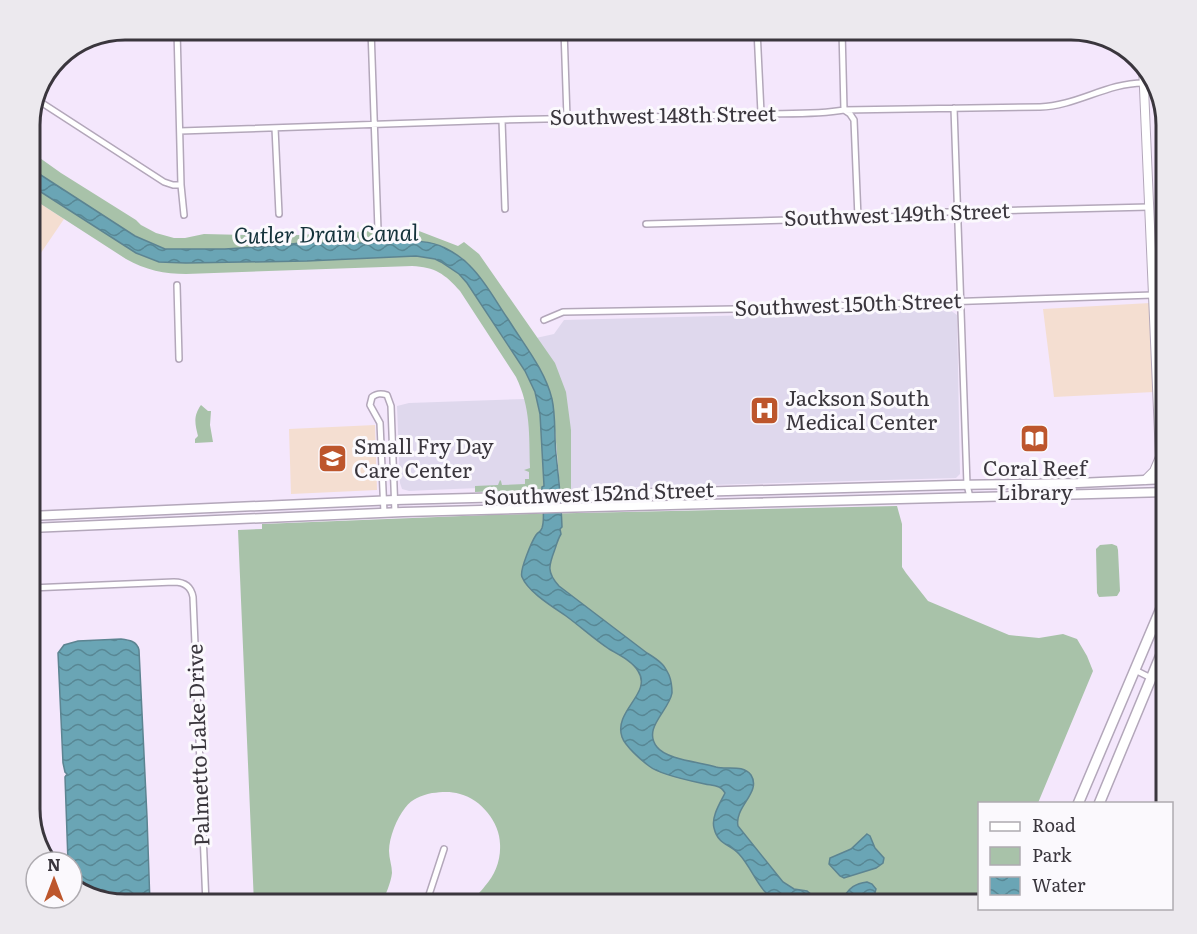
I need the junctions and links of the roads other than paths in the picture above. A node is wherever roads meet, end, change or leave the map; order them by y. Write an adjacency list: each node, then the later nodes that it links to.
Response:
1 (177, 40): 15 (street)
2 (371, 40): 13 (street)
3 (564, 40): 11 (street)
4 (757, 40): 10 (street)
5 (842, 40): 9 (street)
6 (1143, 83): 8 (street, Southwest 148th Street); 17 (street)
7 (43, 104): 16 (street)
8 (954, 108): 9 (street, Southwest 148th Street); 19 (street)
9 (844, 110): 10 (street, Southwest 148th Street); 22 (street)
10 (761, 113): 11 (street, Southwest 148th Street)
11 (567, 118): 12 (street, Southwest 148th Street)
12 (502, 120): 13 (street, Southwest 148th Street); 18 (street)
13 (374, 124): 14 (street, Southwest 148th Street); 24 (street)
14 (275, 128): 15 (street, Southwest 148th Street); 20 (street)
15 (180, 131): 16 (street)
16 (181, 185): 21 (street)
17 (1149, 207): 19 (street, Southwest 149th Street); 26 (street)
18 (505, 209)
19 (957, 211): 22 (street, Southwest 149th Street); 27 (street)
20 (279, 214)
21 (184, 215)
22 (858, 218): 23 (street, Southwest 149th Street)
23 (646, 224)
24 (378, 230)
25 (177, 285): 29 (street)
26 (1153, 295): 27 (street, Southwest 150th Street); 30 (street)
27 (960, 302): 28 (street, Southwest 150th Street); 35 (street)
28 (544, 320)
29 (179, 359)
30 (1156, 364)
31 (1156, 466): 32 (street)
32 (1145, 480): 33 (main road, Southwest 152nd Street); 34 (main road, Southwest 152nd Street)
33 (1156, 480)
34 (1078, 483): 35 (main road, Southwest 152nd Street); 37 (main road)
35 (967, 484): 38 (street); 40 (main road, Southwest 152nd Street)
36 (1156, 492): 37 (main road, Southwest 152nd Street)
37 (1071, 494): 38 (main road, Southwest 152nd Street)
38 (970, 497): 42 (main road, Southwest 152nd Street)
39 (383, 500): 40 (main road, Southwest 152nd Street); 40 (street); 41 (street); 43 (main road, Southwest 152nd Street)
40 (394, 500): 42 (street)
41 (384, 513): 42 (main road, Southwest 152nd Street); 44 (main road, Southwest 152nd Street)
42 (395, 513)
43 (41, 516)
44 (41, 528)
45 (41, 588): 53 (street, Palmetto Lake Drive)
46 (1156, 620): 48 (highway)
47 (1156, 666): 49 (highway)
48 (1135, 670): 49 (street); 50 (highway)
49 (1151, 678): 51 (highway)
50 (1079, 802)
51 (1100, 802)
52 (444, 849): 54 (street)
53 (206, 894)
54 (429, 894)

